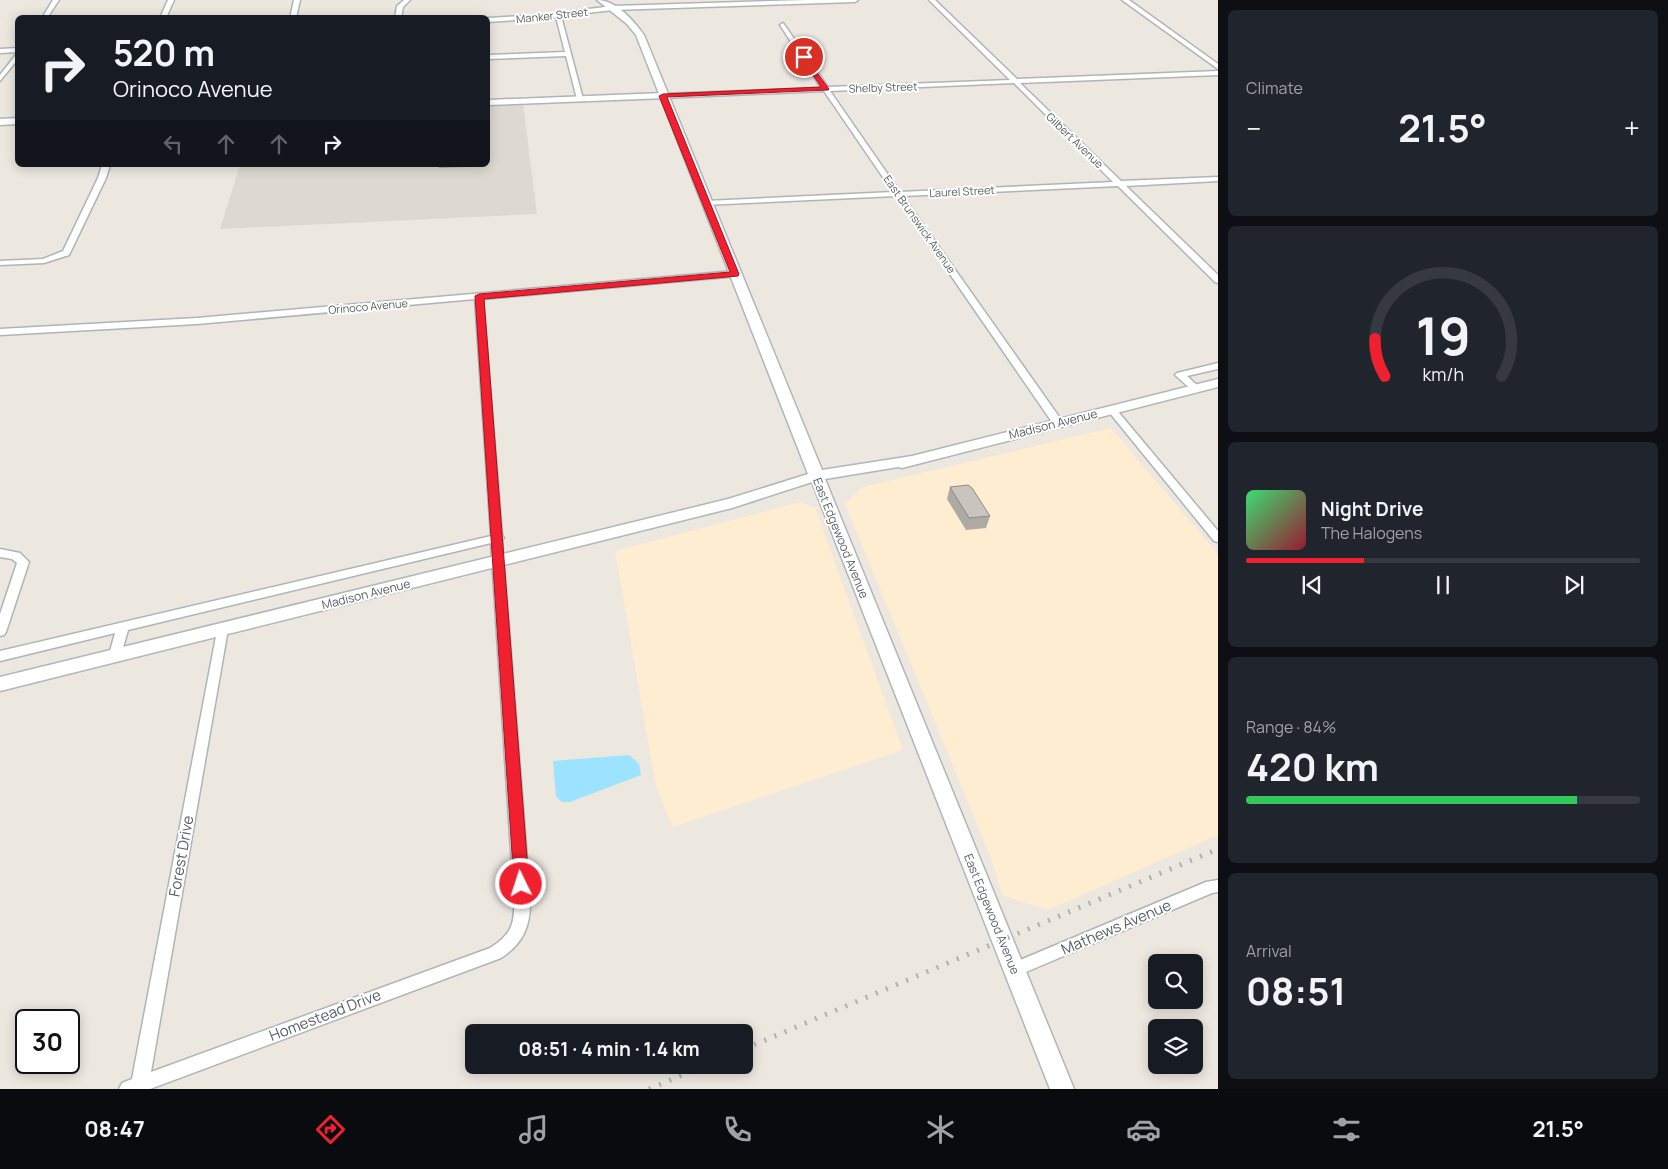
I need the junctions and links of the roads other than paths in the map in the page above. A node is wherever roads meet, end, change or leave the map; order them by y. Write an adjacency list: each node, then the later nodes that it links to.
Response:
1 (56, 0): 11 (street)
2 (171, 0): 12 (street)
3 (297, 0): 13 (street)
4 (407, 0): 14 (street)
5 (602, 0): 10 (main road, East Edgewood Avenue)
6 (855, 0): 9 (street, Manker Street)
7 (932, 0): 26 (street, Gilbert Avenue)
8 (1125, 0): 23 (street)
9 (768, 4): 10 (street, Manker Street)
10 (613, 8): 15 (street, Manker Street); 28 (main road, East Edgewood Avenue)
11 (46, 15)
12 (164, 15)
13 (294, 15)
14 (398, 15)
15 (558, 15): 16 (street, Manker Street); 20 (street)
16 (490, 20)
17 (783, 25): 27 (street, East Brunswick Avenue)
18 (15, 50): 19 (street)
19 (0, 51)
20 (568, 54): 21 (street); 29 (street)
21 (490, 57)
22 (15, 58): 25 (street)
23 (1218, 67)
24 (1218, 73): 26 (street, Shelby Street)
25 (0, 79)
26 (1014, 81): 27 (street, Shelby Street); 35 (street, Gilbert Avenue)
27 (826, 89): 28 (street, Shelby Street); 36 (street, East Brunswick Avenue)
28 (663, 96): 29 (street, Shelby Street); 37 (main road, East Edgewood Avenue)
29 (580, 99): 30 (street, Shelby Street)
30 (490, 103)
31 (15, 121): 32 (street)
32 (0, 122)
33 (105, 167): 38 (street)
34 (1218, 180): 35 (street, Laurel Street)
35 (1120, 184): 36 (street, Laurel Street); 40 (street, Gilbert Avenue)
36 (899, 194): 37 (street, Laurel Street); 47 (street, East Brunswick Avenue)
37 (706, 203): 39 (main road, East Edgewood Avenue)
38 (0, 263)
39 (735, 274): 41 (street, Orinoco Avenue); 48 (main road, East Edgewood Avenue)
40 (1218, 280)
41 (479, 296): 42 (street, Orinoco Avenue); 49 (street)
42 (0, 332)
43 (1218, 366): 45 (street)
44 (1218, 383): 45 (main road, Madison Avenue)
45 (1196, 389): 46 (main road, Madison Avenue)
46 (1112, 410): 47 (main road, Madison Avenue); 50 (street)
47 (1058, 423): 48 (main road, Madison Avenue)
48 (819, 482): 52 (main road, Madison Avenue); 60 (main road, East Edgewood Avenue)
49 (498, 538): 52 (street); 53 (street, Madison Avenue)
50 (1218, 538)
51 (0, 553): 55 (street)
52 (500, 561): 54 (main road, Madison Avenue); 61 (street, Homestead Drive)
53 (122, 628): 56 (street); 57 (street, Madison Avenue)
54 (222, 629): 56 (main road, Madison Avenue); 61 (street, Forest Drive)
55 (0, 632)
56 (115, 655): 58 (main road, Madison Avenue)
57 (0, 656)
58 (0, 684)
59 (1218, 886): 60 (street, Mathews Avenue)
60 (1014, 970): 62 (main road, East Edgewood Avenue)
61 (134, 1087)
62 (1062, 1089)

